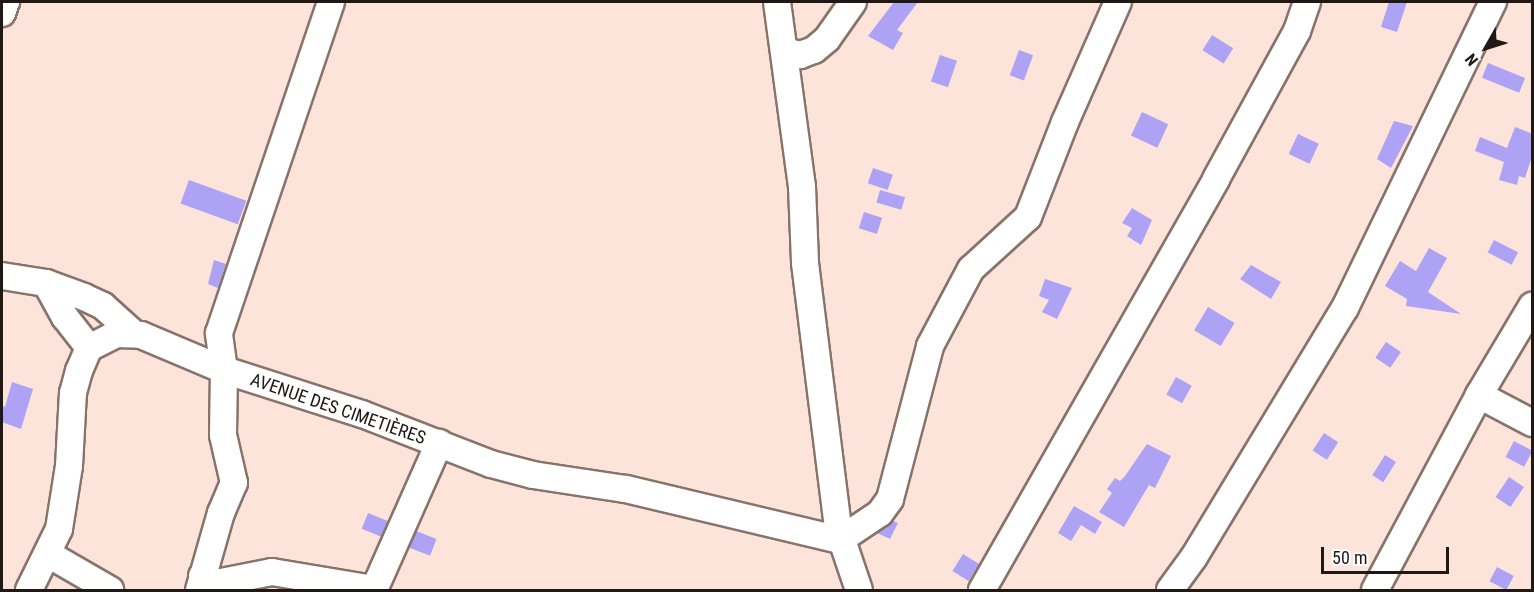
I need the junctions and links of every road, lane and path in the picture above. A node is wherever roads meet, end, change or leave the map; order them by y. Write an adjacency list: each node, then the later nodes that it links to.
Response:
1 (6, 2): 8 (street)
2 (331, 2): 14 (street)
3 (777, 2): 9 (street)
4 (853, 2): 9 (street)
5 (1118, 2): 21 (street)
6 (1307, 2): 29 (street)
7 (1493, 2): 30 (street)
8 (2, 13)
9 (785, 51): 21 (street)
10 (2, 276): 11 (street)
11 (46, 283): 13 (street); 15 (street)
12 (1533, 306): 18 (street)
13 (133, 333): 15 (street); 16 (street, AVENUE DES CIMETIÈRES)
14 (219, 333): 16 (street); 17 (street)
15 (89, 348): 22 (street)
16 (192, 356): 17 (street, AVENUE DES CIMETIÈRES)
17 (224, 370): 20 (street, AVENUE DES CIMETIÈRES); 23 (street)
18 (1479, 395): 19 (street); 31 (street)
19 (1533, 423)
20 (439, 443): 21 (street, AVENUE DES CIMETIÈRES); 24 (street)
21 (840, 540): 28 (street)
22 (48, 554): 25 (street); 26 (street)
23 (200, 583): 24 (street); 27 (street)
24 (374, 590)
25 (29, 591)
26 (110, 591)
27 (181, 591)
28 (859, 591)
29 (982, 591)
30 (1170, 591)
31 (1375, 591)

